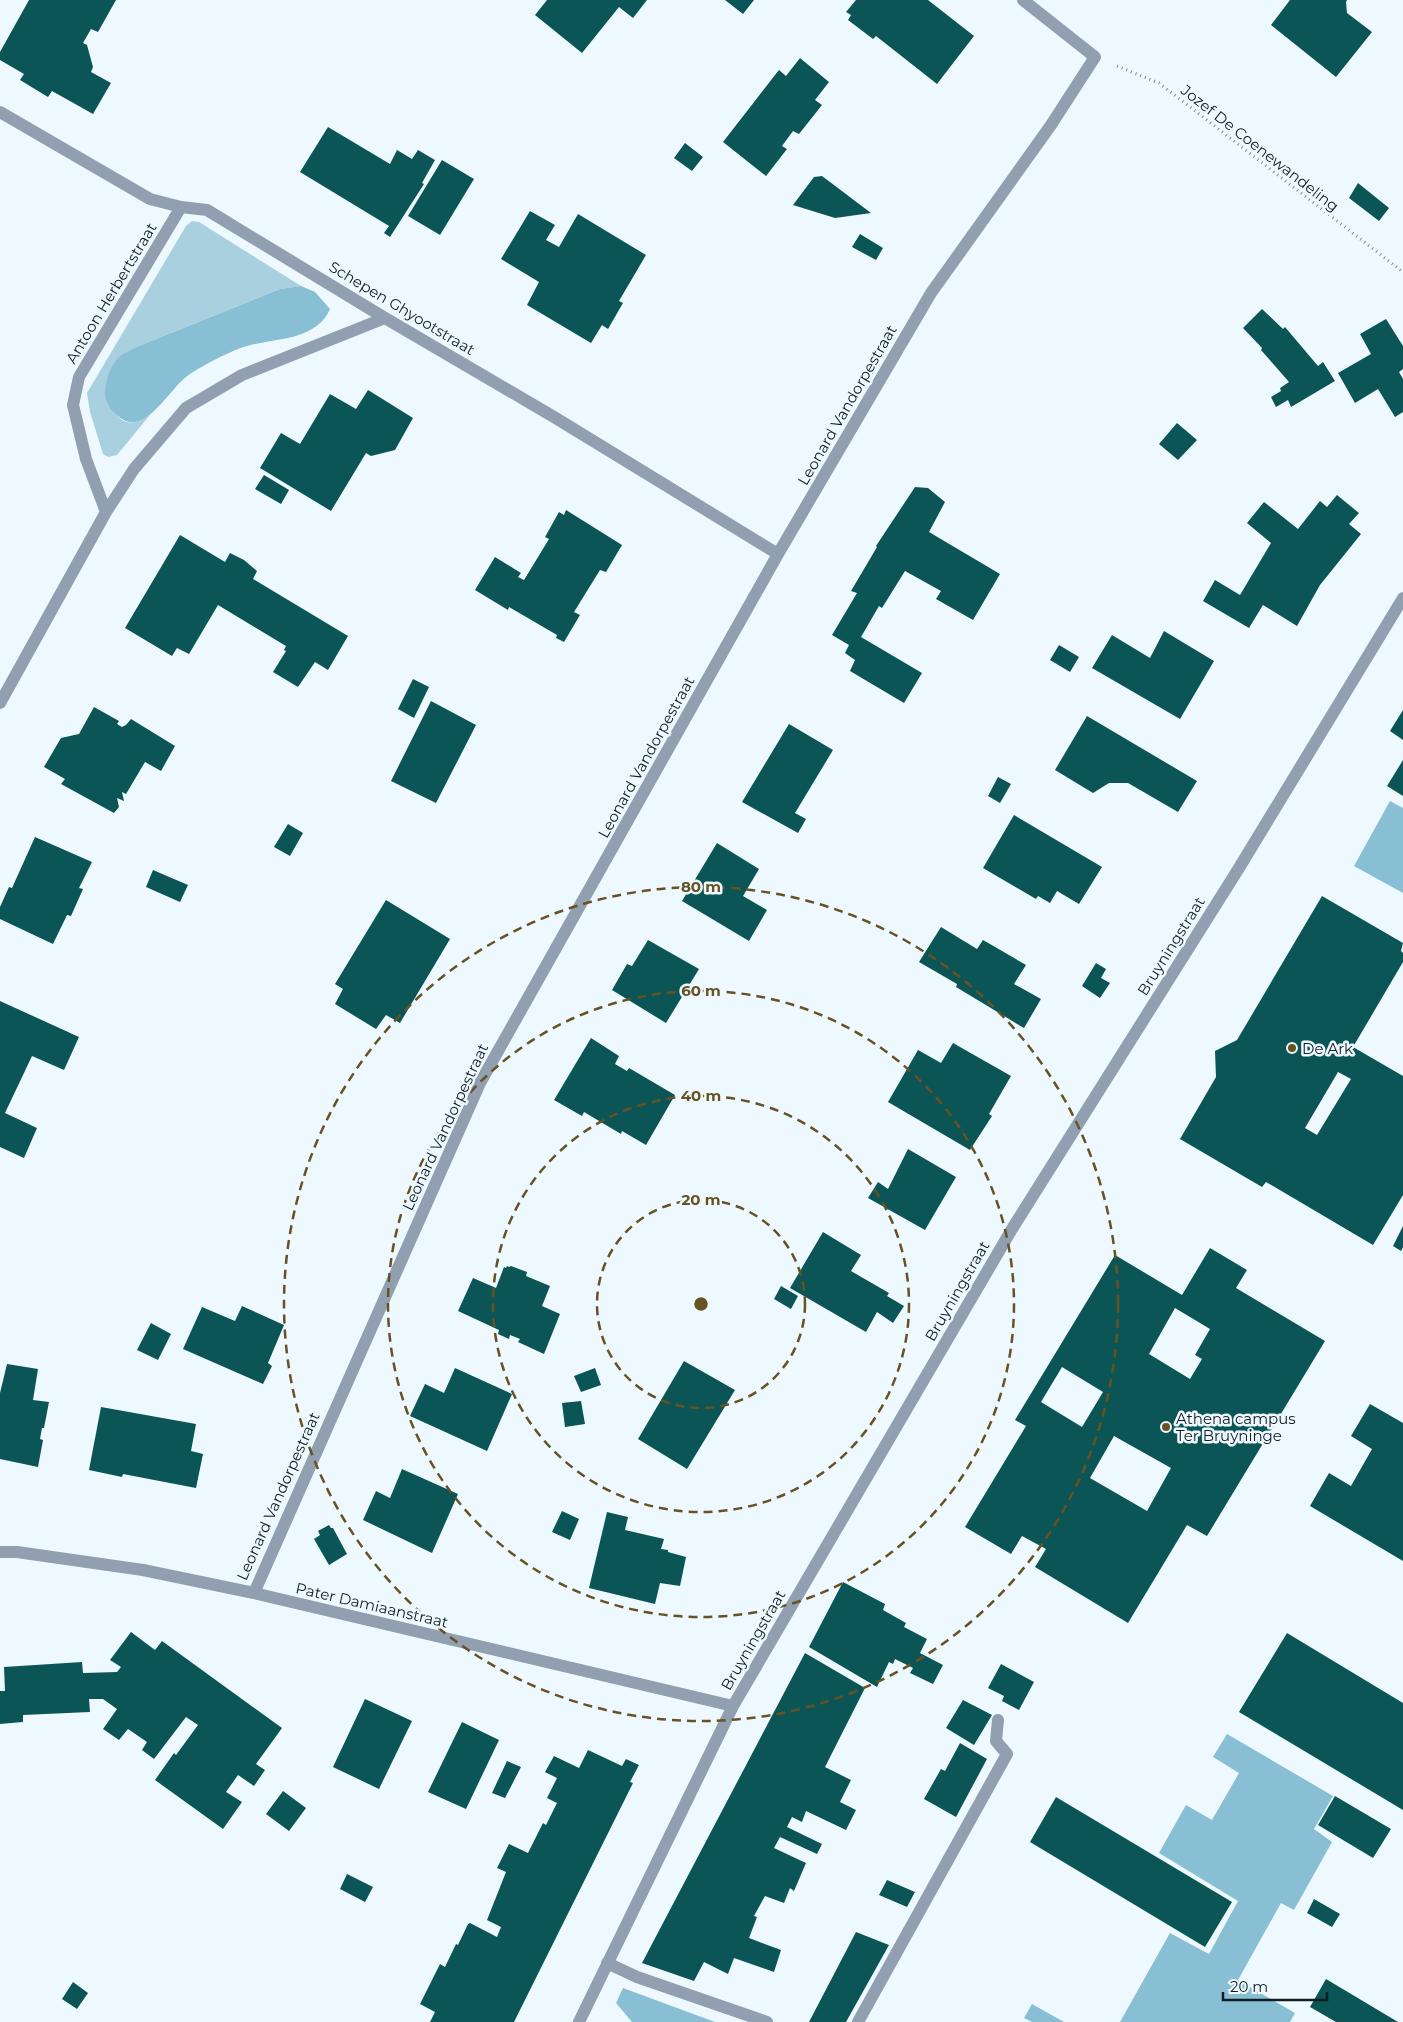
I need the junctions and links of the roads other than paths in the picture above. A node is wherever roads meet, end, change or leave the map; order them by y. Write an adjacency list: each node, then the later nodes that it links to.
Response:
1 (1023, 0): 6 (street, Leonard Vandorpestraat)
2 (0, 112): 3 (street, Schepen Ghyootstraat)
3 (181, 207): 4 (street, Schepen Ghyootstraat); 5 (street, Antoon Herbertstraat)
4 (385, 318): 5 (street); 6 (street, Schepen Ghyootstraat)
5 (106, 512): 8 (street)
6 (778, 554): 10 (street, Leonard Vandorpestraat)
7 (1403, 598): 11 (street, Bruyningstraat)
8 (0, 703)
9 (0, 1552): 10 (street, Pater Damiaanstraat)
10 (254, 1593): 11 (street, Pater Damiaanstraat)
11 (733, 1706): 13 (street, Bruyningstraat)
12 (998, 1720): 16 (street)
13 (607, 1963): 14 (street, Bruyningstraat); 15 (street)
14 (579, 2022)
15 (767, 2022)
16 (858, 2022)

